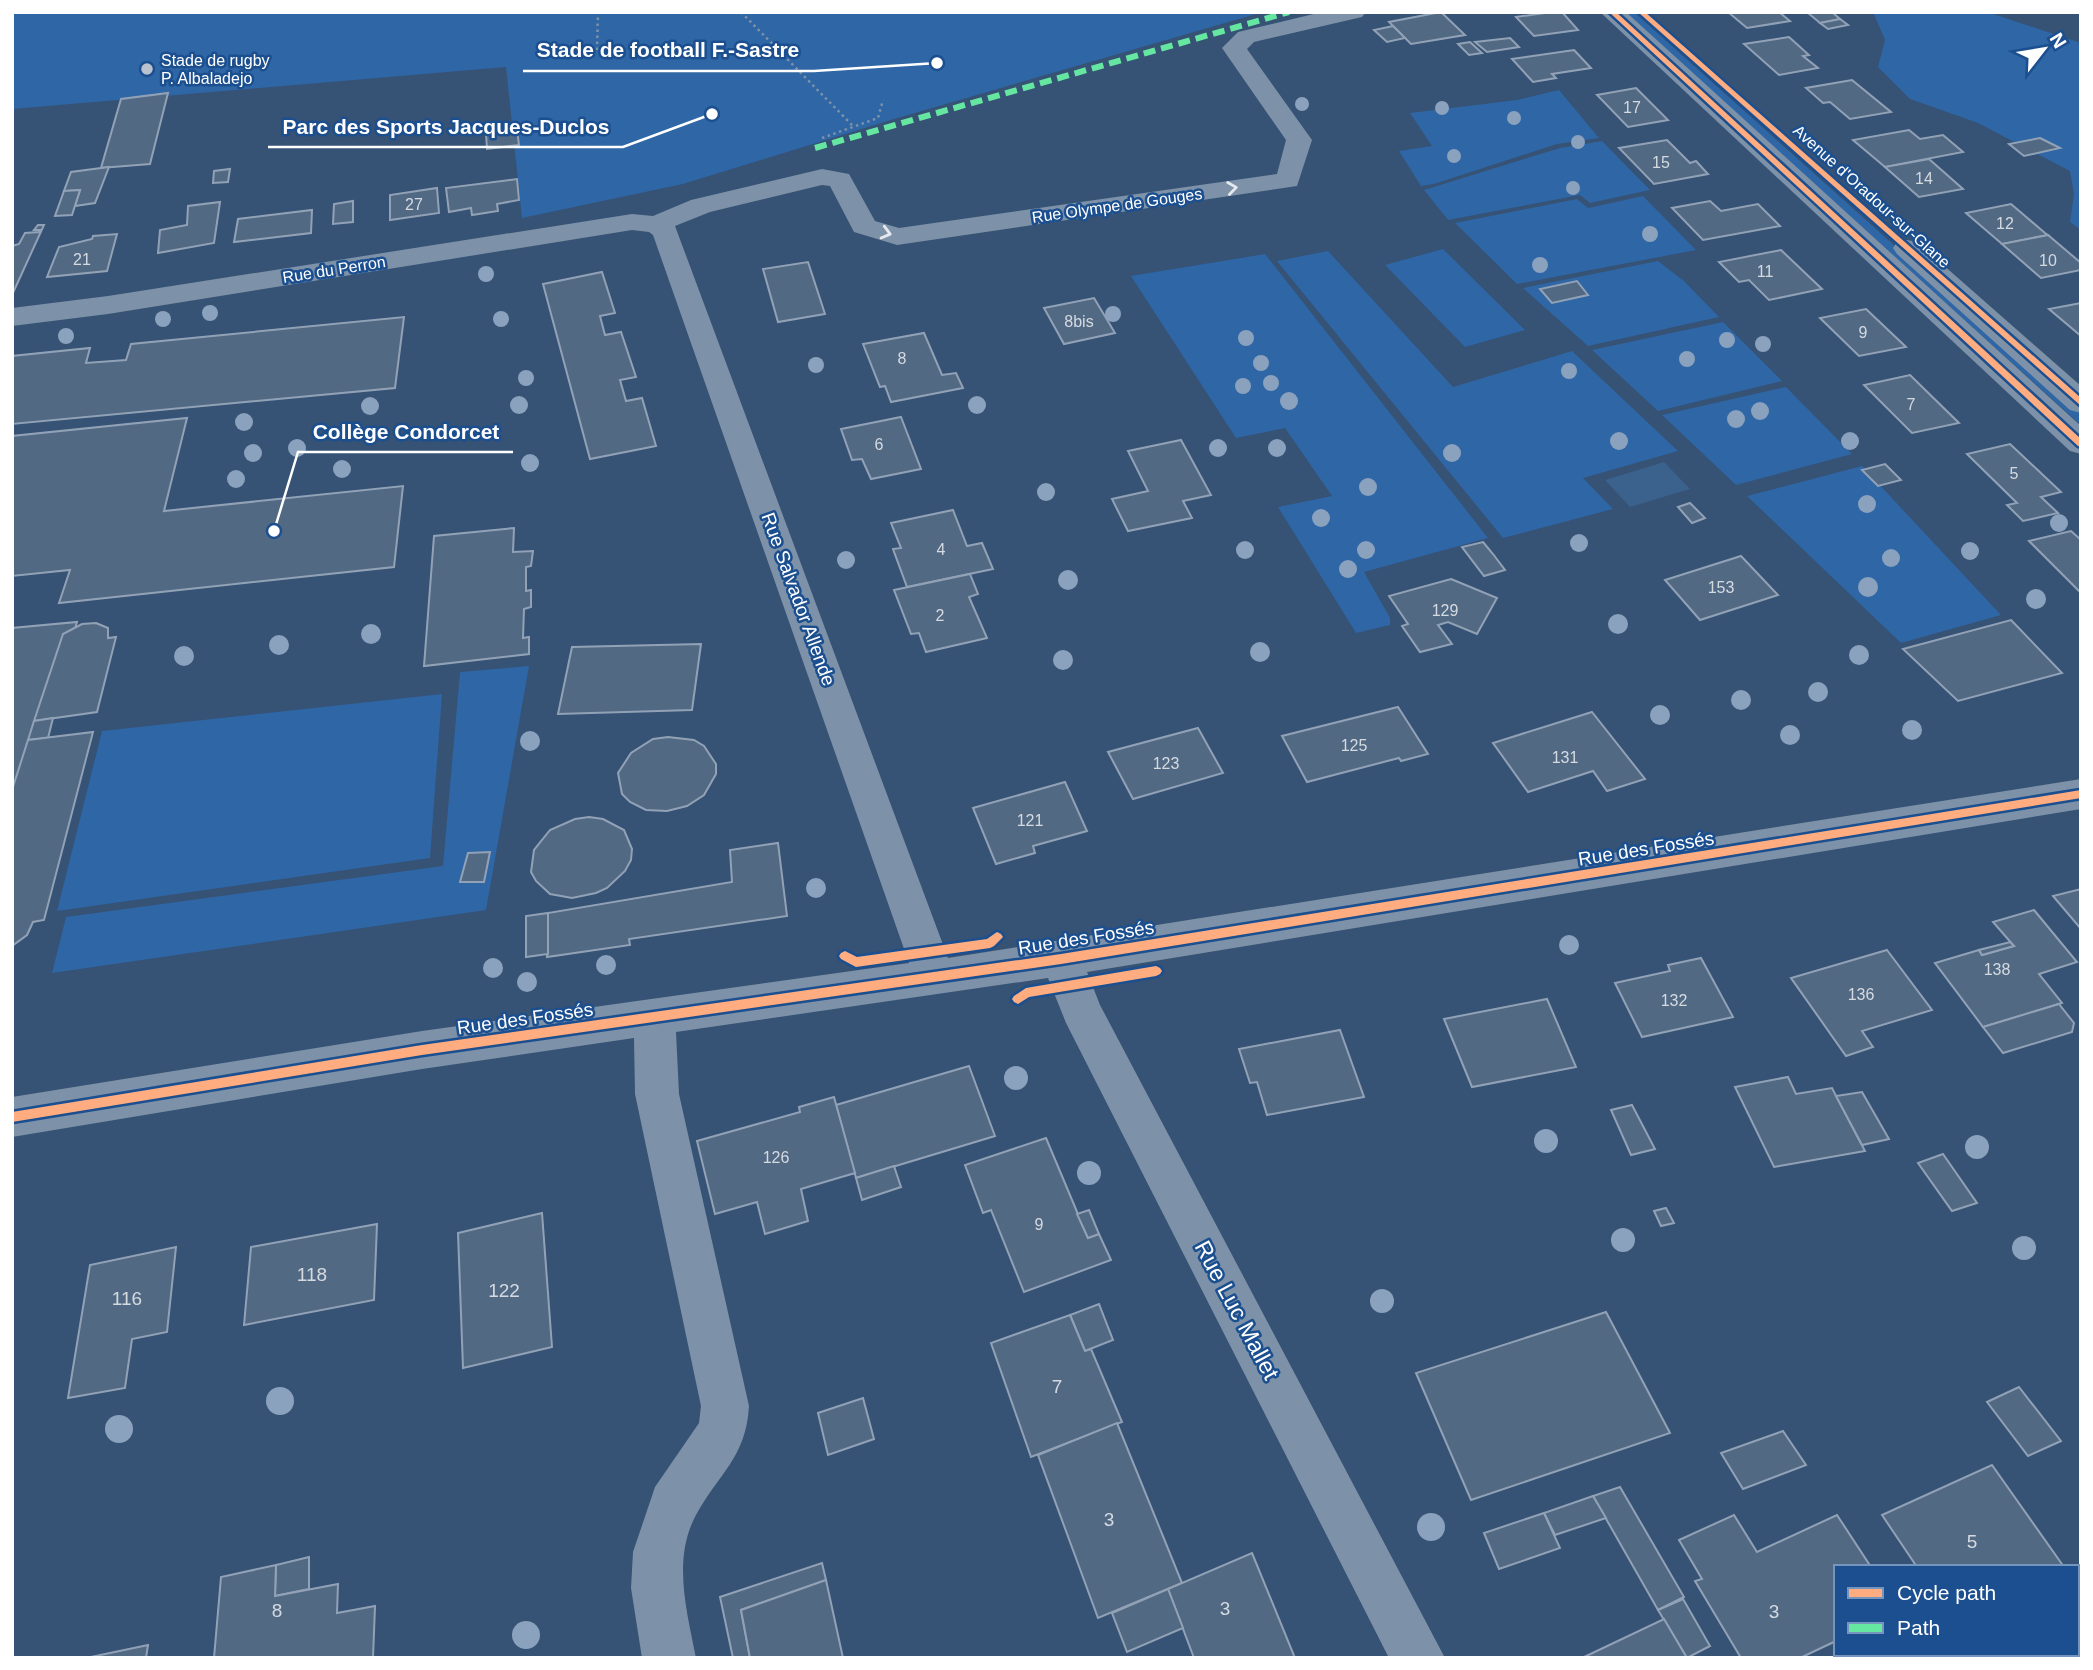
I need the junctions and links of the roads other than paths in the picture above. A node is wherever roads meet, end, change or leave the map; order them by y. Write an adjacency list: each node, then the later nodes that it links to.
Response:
1 (1354, 12): 4 (street, Rue Olympe de Gouges, one-way to 1)
2 (1612, 12): 7 (street)
3 (1641, 12): 6 (street, Avenue d'Oradour-sur-Glane)
4 (656, 224): 5 (street, Rue du Perron); 10 (street, Rue Salvador Allende)
5 (12, 317)
6 (2081, 403)
7 (2081, 444)
8 (2081, 794): 9 (street, Rue des Fossés)
9 (1061, 959): 10 (street, Rue des Fossés); 14 (street, Rue Luc Mallet)
10 (933, 978): 11 (street, Rue des Fossés)
11 (655, 1017): 12 (street, Rue des Fossés); 13 (street)
12 (12, 1117)
13 (669, 1658)
14 (1418, 1658)

